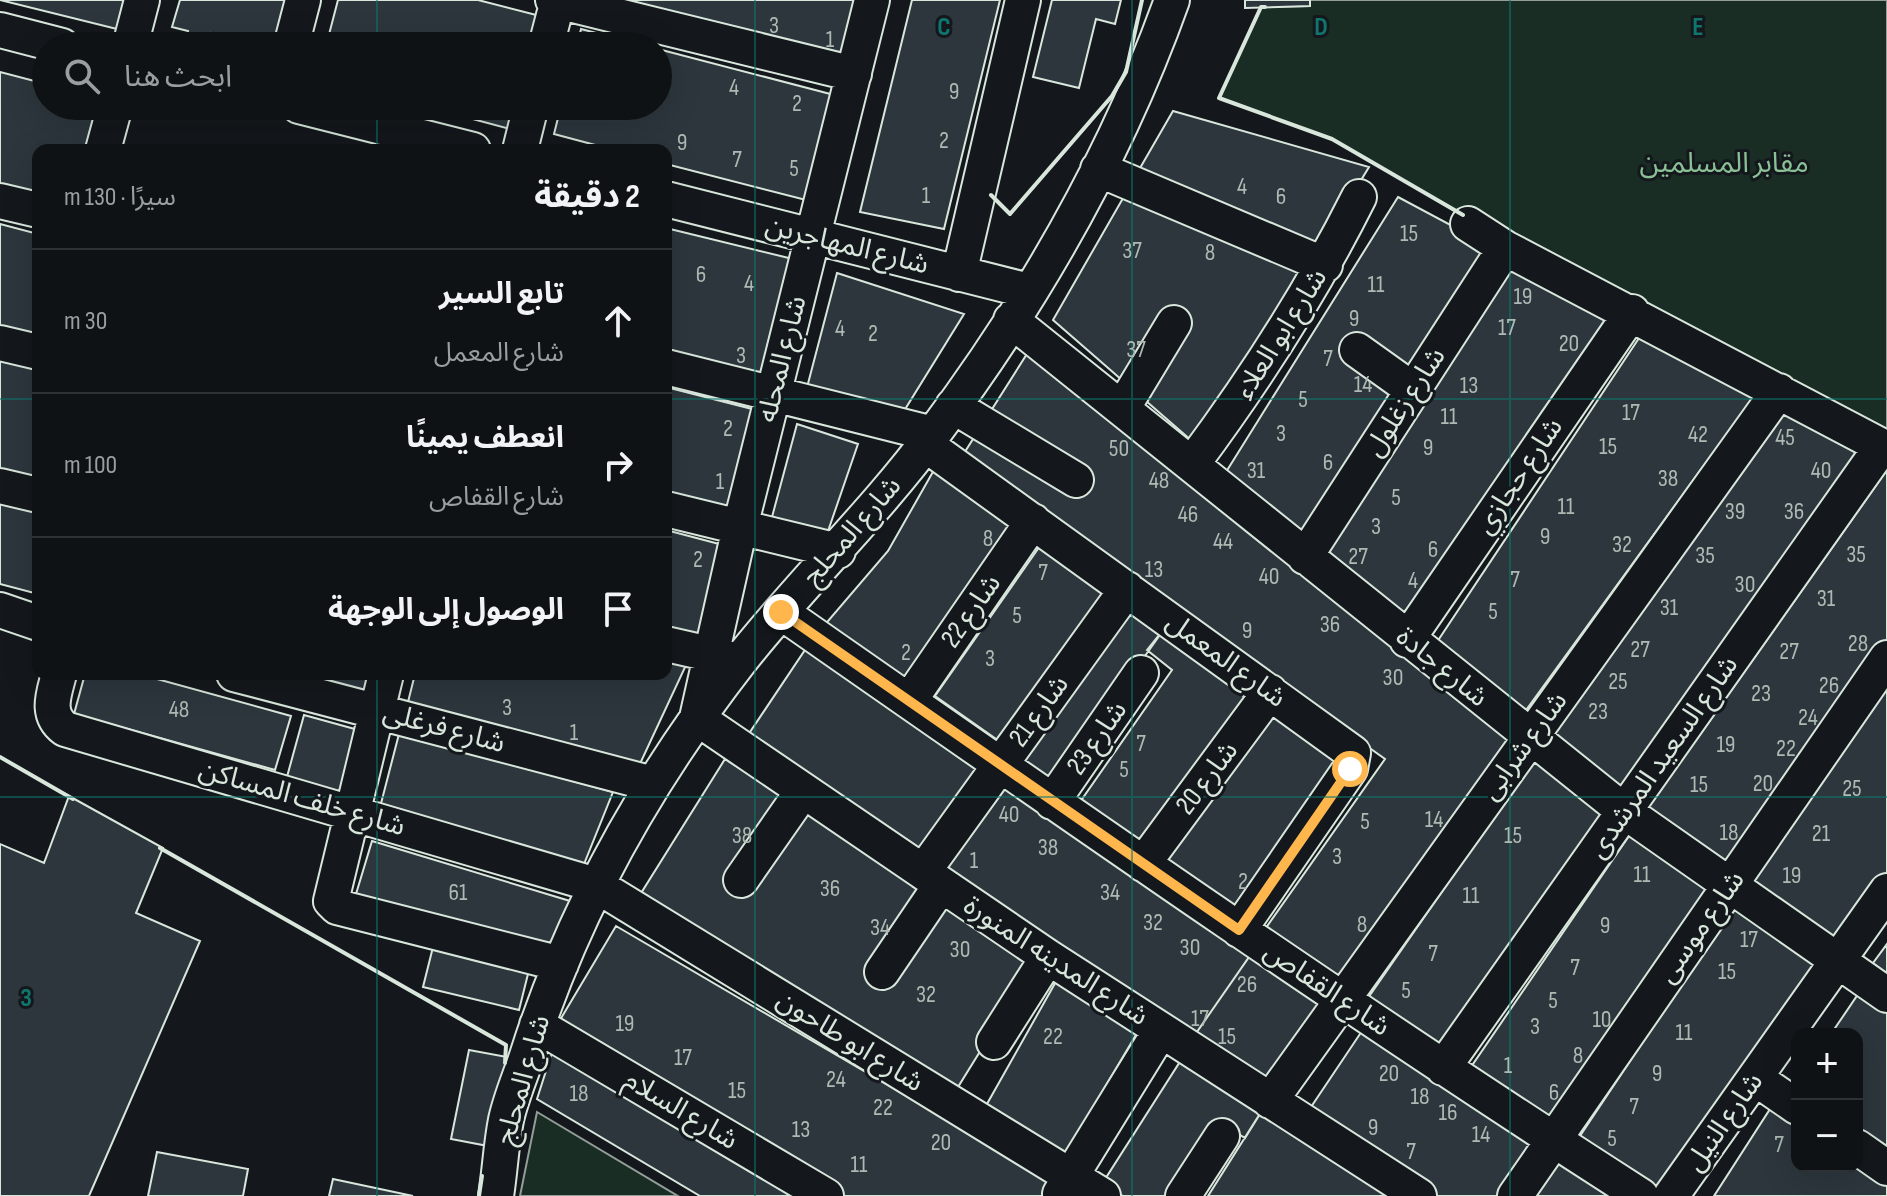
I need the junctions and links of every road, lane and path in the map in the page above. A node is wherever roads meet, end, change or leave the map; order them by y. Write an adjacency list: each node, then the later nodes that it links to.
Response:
1 (142, 0): 8 (street)
2 (303, 0): 9 (street)
3 (557, 0): 10 (street); 12 (street)
4 (872, 0): 12 (street, شارع المحله)
5 (1023, 0): 28 (street)
6 (1172, 0): 19 (street, شارع المحلج)
7 (0, 30): 11 (street)
8 (134, 32)
9 (295, 32)
10 (549, 32)
11 (32, 38)
12 (854, 74): 25 (street, شارع المحله)
13 (111, 120): 16 (street)
14 (354, 120): 17 (street)
15 (528, 120): 18 (street)
16 (105, 144)
17 (449, 144)
18 (522, 144)
19 (1098, 169): 27 (street); 29 (street, شارع المحلج)
20 (1359, 197): 27 (street, شارع ابو العلاء)
21 (0, 201): 23 (street)
22 (672, 201): 25 (street, شارع المهاجرين)
23 (32, 209)
24 (1468, 224): 26 (street)
25 (813, 236): 28 (street, شارع المهاجرين); 38 (street, شارع المحله)
26 (1505, 248): 30 (street); 36 (street, شارع زغلول)
27 (1325, 265): 42 (street, شارع ابو العلاء)
28 (959, 274): 29 (street, شارع المهاجرين)
29 (1020, 306): 39 (street, شارع جادة); 40 (street, شارع المحلج)
30 (1632, 312): 37 (street); 55 (street, شارع حجازي)
31 (1174, 323): 39 (street)
32 (0, 343): 34 (street)
33 (1357, 350): 36 (street)
34 (32, 351)
35 (672, 368): 38 (street)
36 (1413, 390): 50 (street, شارع زغلول)
37 (1779, 391): 41 (street); 67 (street, شارع شرابى)
38 (774, 394): 40 (street); 48 (street, شارع المحله)
39 (1122, 409): 42 (street, شارع جادة)
40 (937, 428): 43 (street); 47 (street, شارع المعمل); 49 (street, شارع المحلج)
41 (1884, 447): 72 (street, شارع السعيد المرشدى)
42 (1192, 464): 50 (street, شارع جادة)
43 (1076, 480)
44 (0, 486): 45 (street)
45 (32, 494)
46 (672, 510): 48 (street)
47 (1033, 521): 51 (street, شارع المعمل); 64 (street, شارع 22)
48 (740, 527): 49 (street); 57 (street, شارع المحله)
49 (838, 551): 53 (street, شارع المحلج)
50 (1305, 557): 55 (street, شارع جادة)
51 (1127, 589): 63 (street, شارع المعمل); 68 (street, شارع 21)
52 (0, 610): 54 (street)
53 (781, 612): 57 (street, شارع المحلج); 64 (street, شارع القفاص)
54 (32, 621)
55 (1407, 640): 67 (street, شارع جادة)
56 (672, 645): 57 (street)
57 (726, 658): 66 (street, شارع المحلج)
58 (1887, 658): 78 (street, شارع موسى)
59 (1141, 673): 71 (street, شارع 23)
60 (58, 680): 73 (street, شارع خلف المساكن)
61 (258, 680): 65 (street, شارع فرغلى)
62 (384, 680): 65 (street)
63 (1270, 692): 74 (street, شارع 20); 80 (street, شارع المعمل)
64 (909, 701): 68 (street, شارع القفاص)
65 (377, 710): 69 (street, شارع فرغلى); 73 (street)
66 (697, 718): 69 (street, شارع المحلج); 70 (street, شارع المدينه المنورة)
67 (1530, 737): 72 (street, شارع جادة); 86 (street, شارع شرابى)
68 (1001, 765): 71 (street, شارع القفاص); 75 (street, شارع 21)
69 (653, 784): 77 (street, شارع المحلج)
70 (803, 791): 75 (street, شارع المدينه المنورة); 76 (street)
71 (1052, 802): 74 (street, شارع القفاص)
72 (1624, 811): 78 (street, شارع جادة); 90 (street, شارع السعيد المرشدى)
73 (350, 812): 77 (street, شارع خلف المساكن); 83 (street)
74 (1143, 864): 80 (street, شارع القفاص)
75 (932, 879): 81 (street, شارع المدينه المنورة); 84 (street, شارع 21)
76 (741, 880)
77 (596, 885): 83 (street, شارع المحلج); 98 (street, شارع ابو طاحون)
78 (1729, 887): 82 (street, شارع جادة); 95 (street, شارع موسى)
79 (1887, 891): 82 (street, شارع النيل)
80 (1239, 930): 86 (street, شارع القفاص)
81 (1048, 957): 88 (street, شارع المدينه المنورة); 89 (street)
82 (1837, 962): 85 (street, شارع جادة); 91 (street, شارع النيل)
83 (561, 964): 87 (street, شارع المحلج)
84 (882, 972)
85 (1887, 995)
86 (1342, 1000): 90 (street, شارع القفاص); 92 (street, شارع شرابى)
87 (537, 1025): 99 (street, شارع المحلج); 100 (street, شارع السلام)
88 (1161, 1030): 92 (street, شارع المدينه المنورة); 98 (street)
89 (994, 1042)
90 (1443, 1068): 95 (street, شارع القفاص)
91 (1755, 1078): 93 (street); 106 (street, شارع النيل)
92 (1270, 1101): 103 (street, شارع المدينه المنورة)
93 (1791, 1103)
94 (1222, 1136): 102 (street)
95 (1553, 1140): 104 (street, شارع موسى); 105 (street, شارع القفاص)
96 (1863, 1151): 97 (street)
97 (1887, 1168)
98 (1065, 1186): 101 (street, شارع ابو طاحون)
99 (496, 1196)
100 (826, 1196)
101 (1103, 1196)
102 (1183, 1196)
103 (1419, 1196)
104 (1515, 1196)
105 (1641, 1196)
106 (1671, 1196)

